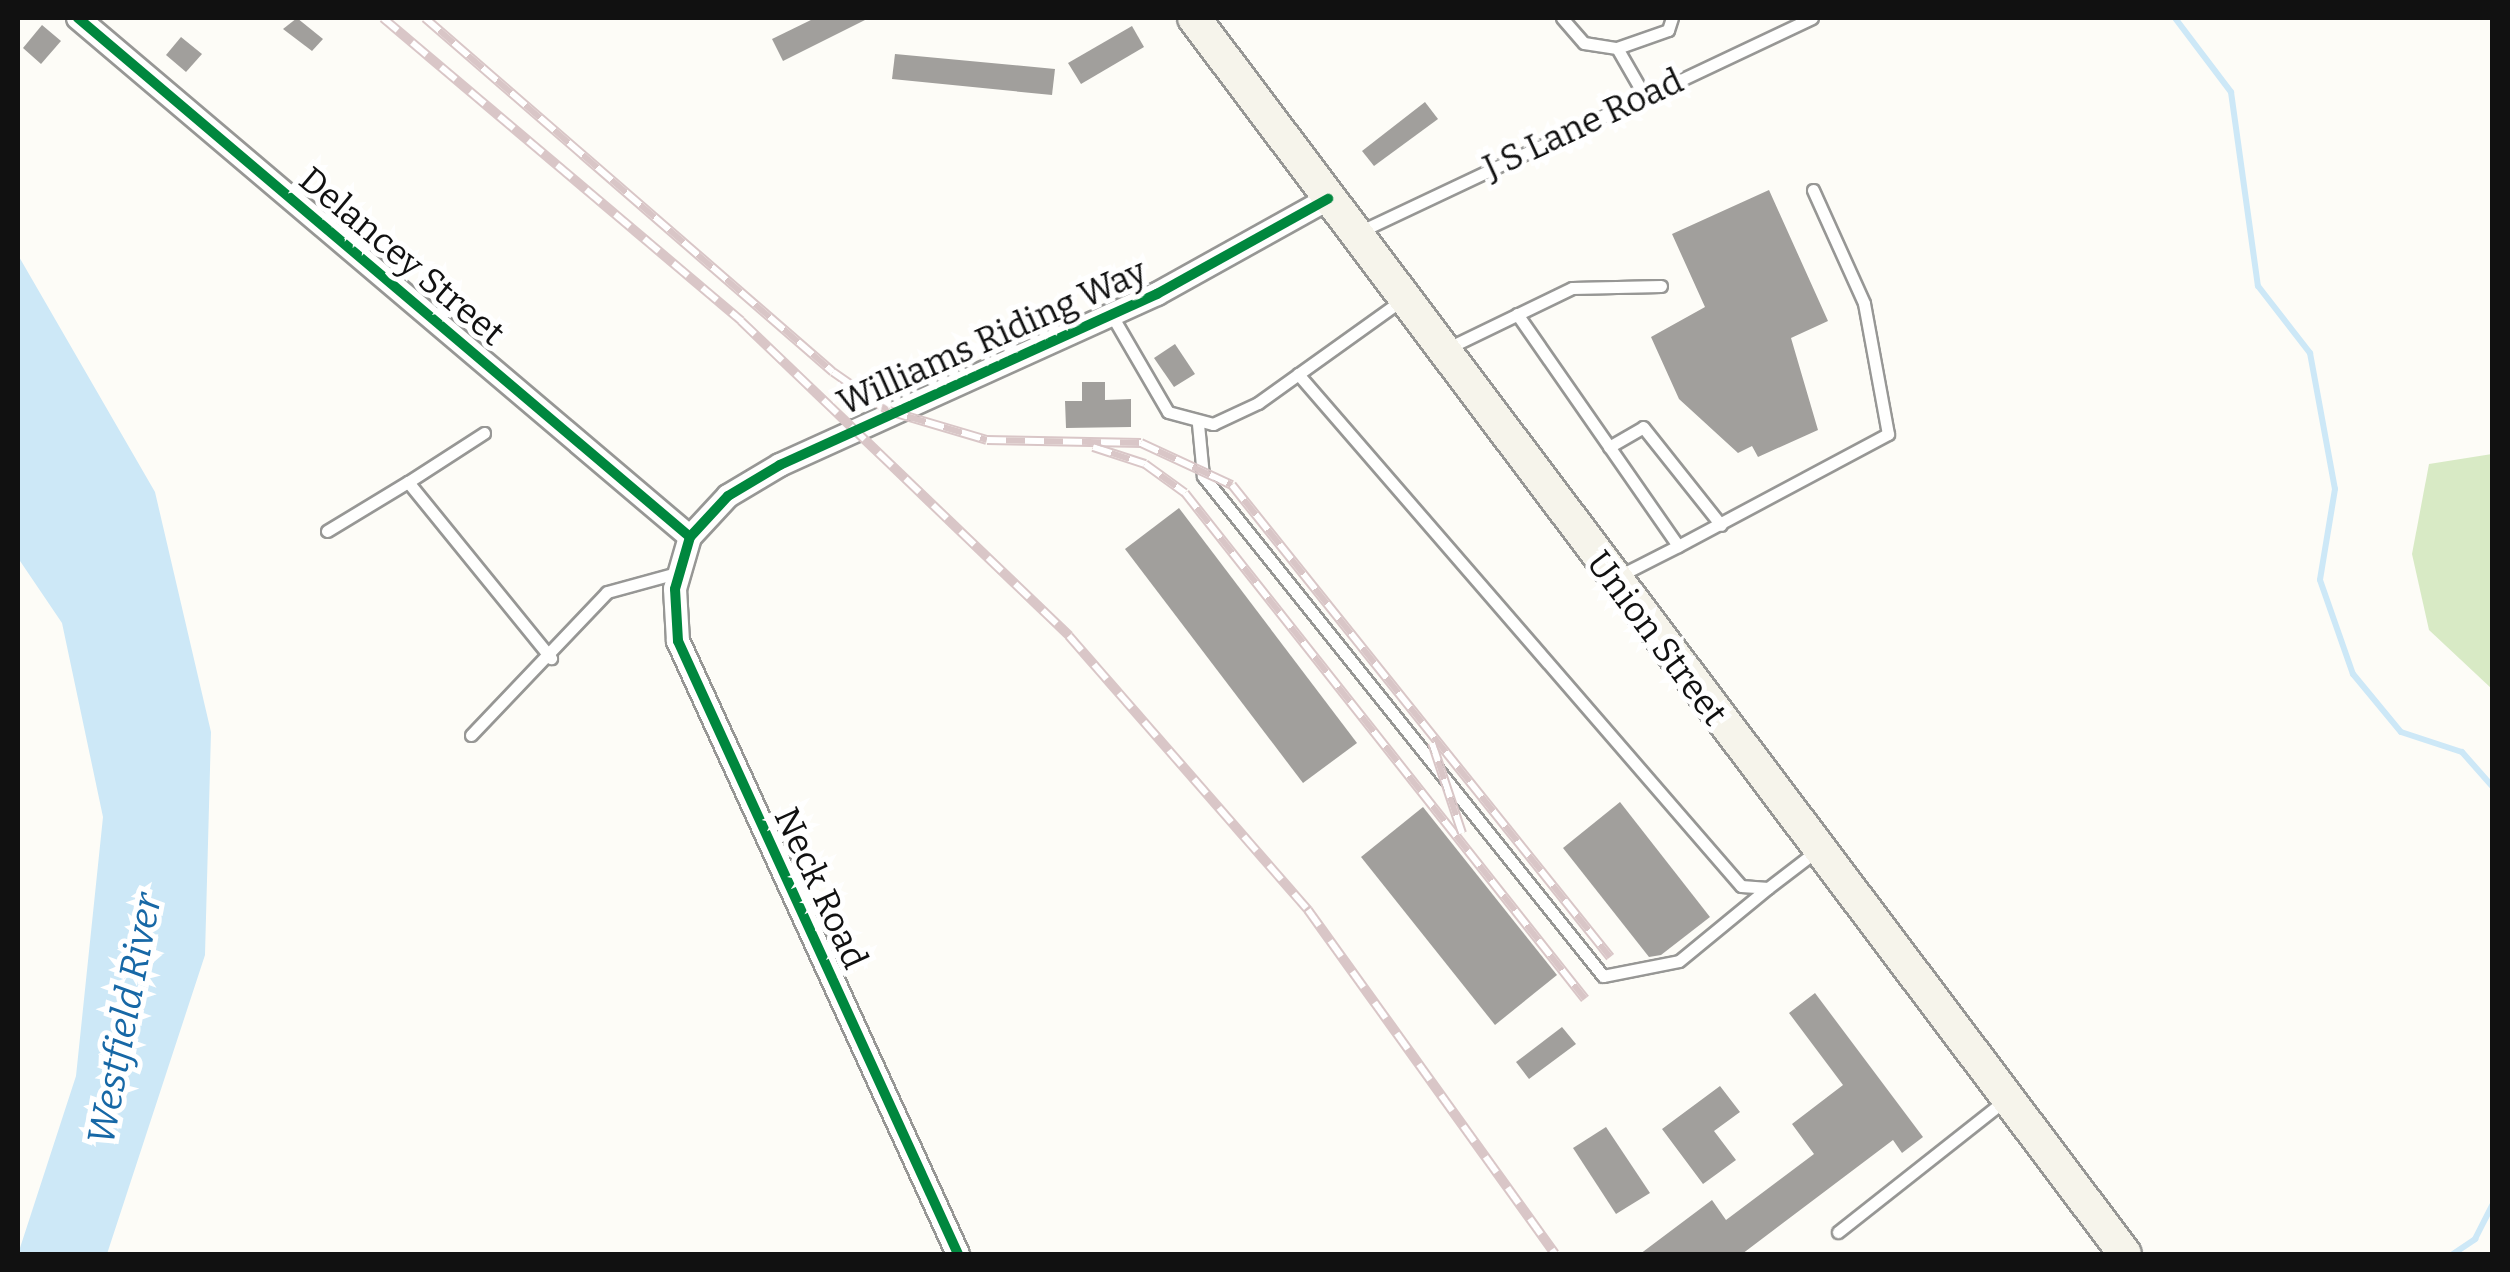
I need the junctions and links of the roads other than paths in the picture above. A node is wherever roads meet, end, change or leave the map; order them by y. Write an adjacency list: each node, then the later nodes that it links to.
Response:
1 (78, 18): 23 (street, Delancey Street)
2 (1194, 18): 9 (main road, Union Street)
3 (1562, 18): 6 (lane)
4 (1672, 18): 6 (lane)
5 (1812, 18): 7 (lane, J S Lane Road)
6 (1617, 48): 7 (lane)
7 (1644, 95): 10 (lane, J S Lane Road)
8 (1813, 190): 21 (lane)
9 (1328, 199): 10 (main road, Union Street); 13 (street, Williams Riding Way)
10 (1356, 234): 12 (main road, Union Street)
11 (1661, 286): 14 (lane)
12 (1403, 299): 15 (main road, Union Street); 16 (lane)
13 (1111, 314): 17 (lane); 23 (street, Williams Riding Way)
14 (1517, 314): 15 (lane); 19 (lane)
15 (1442, 351): 26 (main road, Union Street)
16 (1298, 374): 17 (lane); 30 (lane)
17 (1198, 424): 30 (lane)
18 (484, 433): 20 (lane)
19 (1609, 446): 21 (lane); 24 (lane)
20 (408, 482): 22 (lane); 27 (lane)
21 (1722, 525): 24 (lane)
22 (327, 531)
23 (690, 536): 25 (street, Neck Road)
24 (1678, 546): 26 (lane)
25 (680, 572): 27 (lane); 33 (street, Neck Road)
26 (1612, 579): 29 (main road, Union Street)
27 (550, 658): 28 (lane)
28 (472, 735)
29 (1819, 849): 30 (lane); 31 (main road, Union Street)
30 (1768, 888)
31 (2007, 1098): 32 (lane); 34 (main road, Union Street)
32 (1838, 1232)
33 (958, 1254)
34 (2125, 1254)

